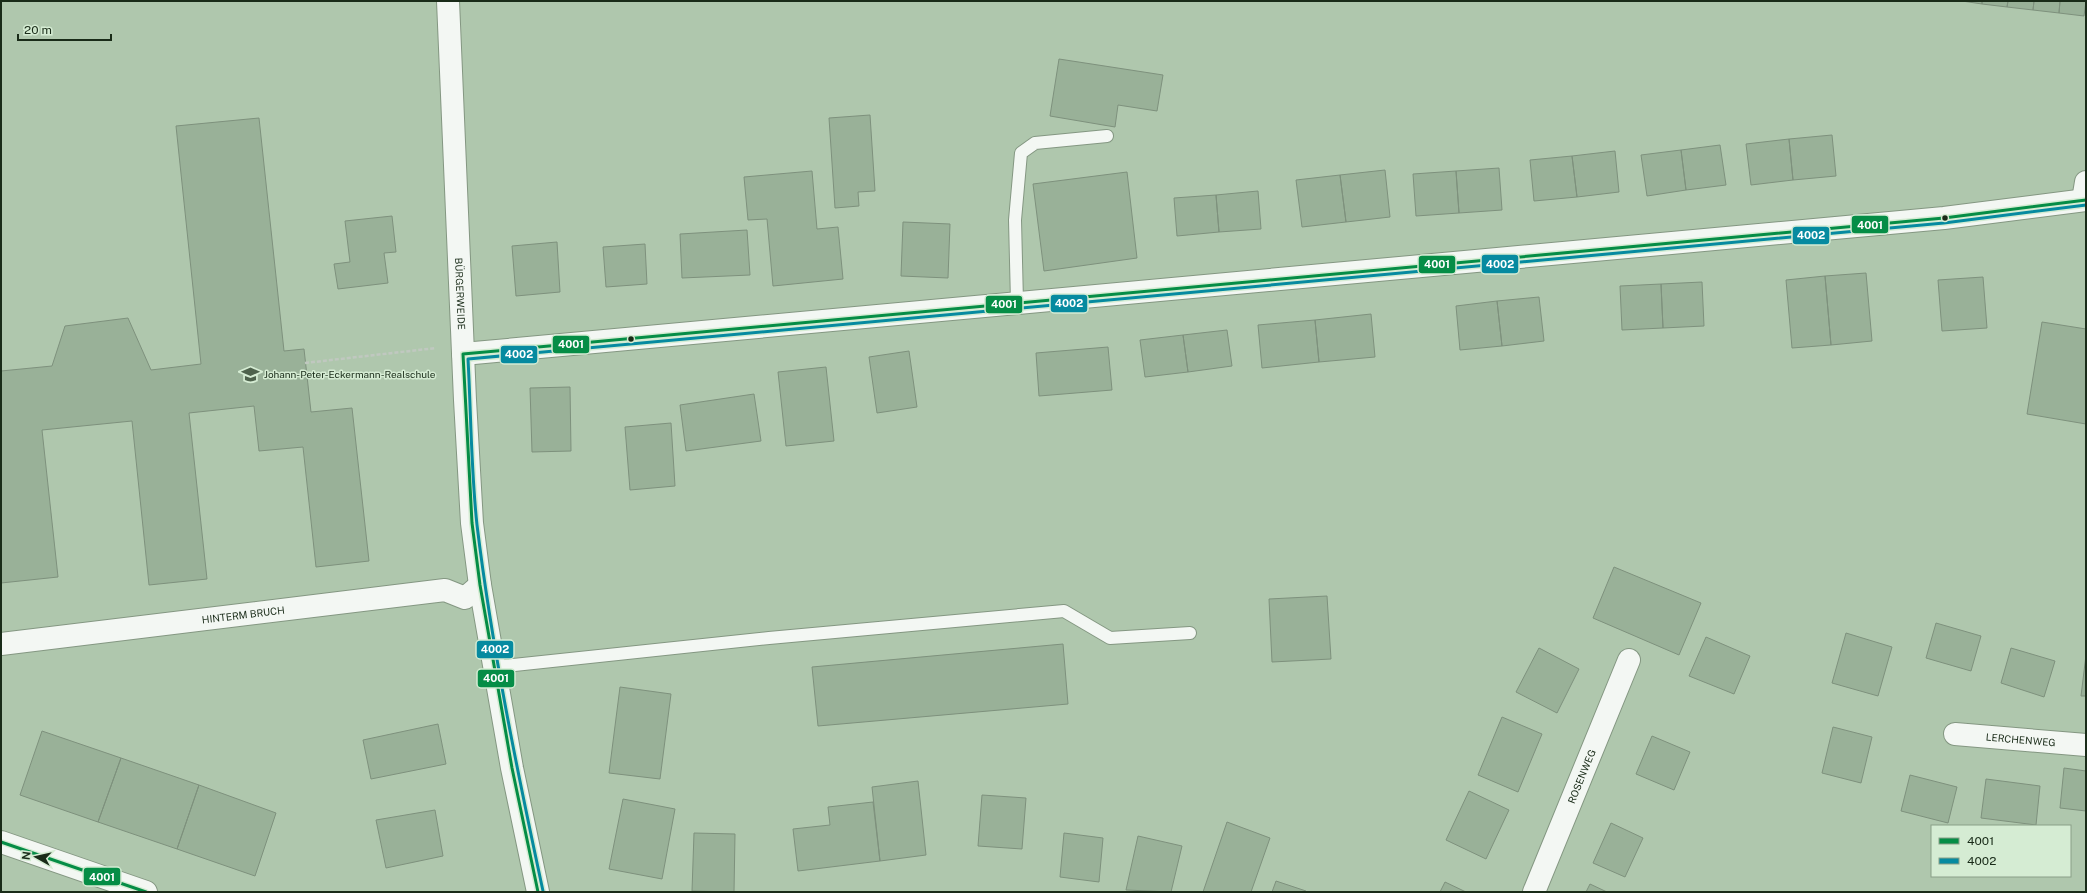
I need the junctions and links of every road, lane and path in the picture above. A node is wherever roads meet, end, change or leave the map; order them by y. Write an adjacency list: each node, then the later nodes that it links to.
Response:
1 (448, 1): 5 (street, BÜRGERWEIDE)
2 (1107, 136): 4 (lane)
3 (2085, 194): 4 (street)
4 (1017, 302): 5 (street)
5 (463, 349): 6 (path); 7 (street, BÜRGERWEIDE)
6 (305, 363)
7 (480, 586): 9 (street, HINTERM BRUCH); 11 (street, BÜRGERWEIDE)
8 (1190, 633): 11 (lane)
9 (1, 644)
10 (1629, 660): 17 (street, ROSENWEG)
11 (495, 667): 16 (street, BÜRGERWEIDE)
12 (1955, 734): 13 (street, LERCHENWEG)
13 (2086, 745)
14 (1, 842): 15 (street)
15 (146, 892)
16 (538, 892)
17 (1534, 892)

